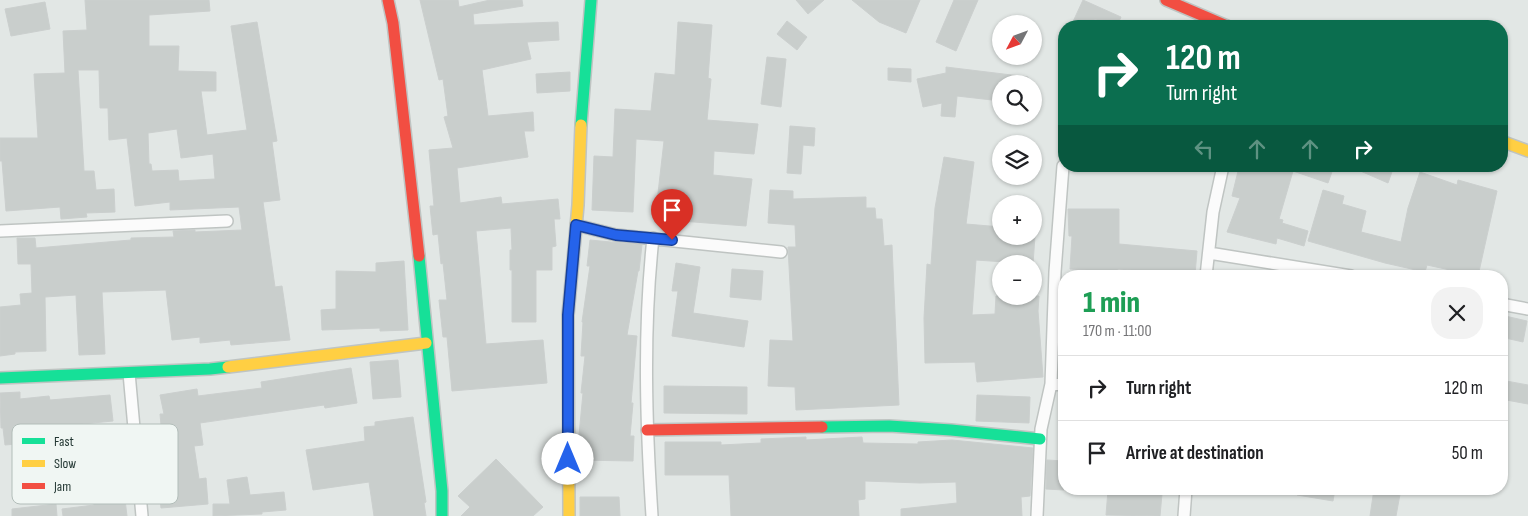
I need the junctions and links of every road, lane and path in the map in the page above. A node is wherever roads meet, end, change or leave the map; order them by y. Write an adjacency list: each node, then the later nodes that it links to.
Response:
1 (388, 0): 19 (main road)
2 (591, 0): 10 (main road)
3 (1166, 0): 4 (main road)
4 (1213, 20)
5 (1508, 144): 6 (main road)
6 (1528, 151)
7 (1063, 172): 22 (street)
8 (1222, 172): 14 (street)
9 (227, 221): 11 (street)
10 (576, 225): 12 (street); 29 (main road)
11 (0, 231)
12 (653, 238): 13 (street); 25 (street)
13 (781, 252)
14 (1208, 253): 15 (street); 16 (street)
15 (1207, 270)
16 (1314, 270)
17 (1508, 305): 18 (street)
18 (1528, 308)
19 (426, 343): 20 (main road); 28 (main road)
20 (128, 373): 21 (main road); 24 (street)
21 (0, 378)
22 (1051, 384): 23 (street); 26 (street)
23 (1058, 385)
24 (133, 424)
25 (647, 430): 26 (main road); 30 (street)
26 (1040, 439): 31 (street)
27 (1186, 495): 32 (street)
28 (442, 516)
29 (569, 516)
30 (652, 516)
31 (1037, 516)
32 (1184, 516)

